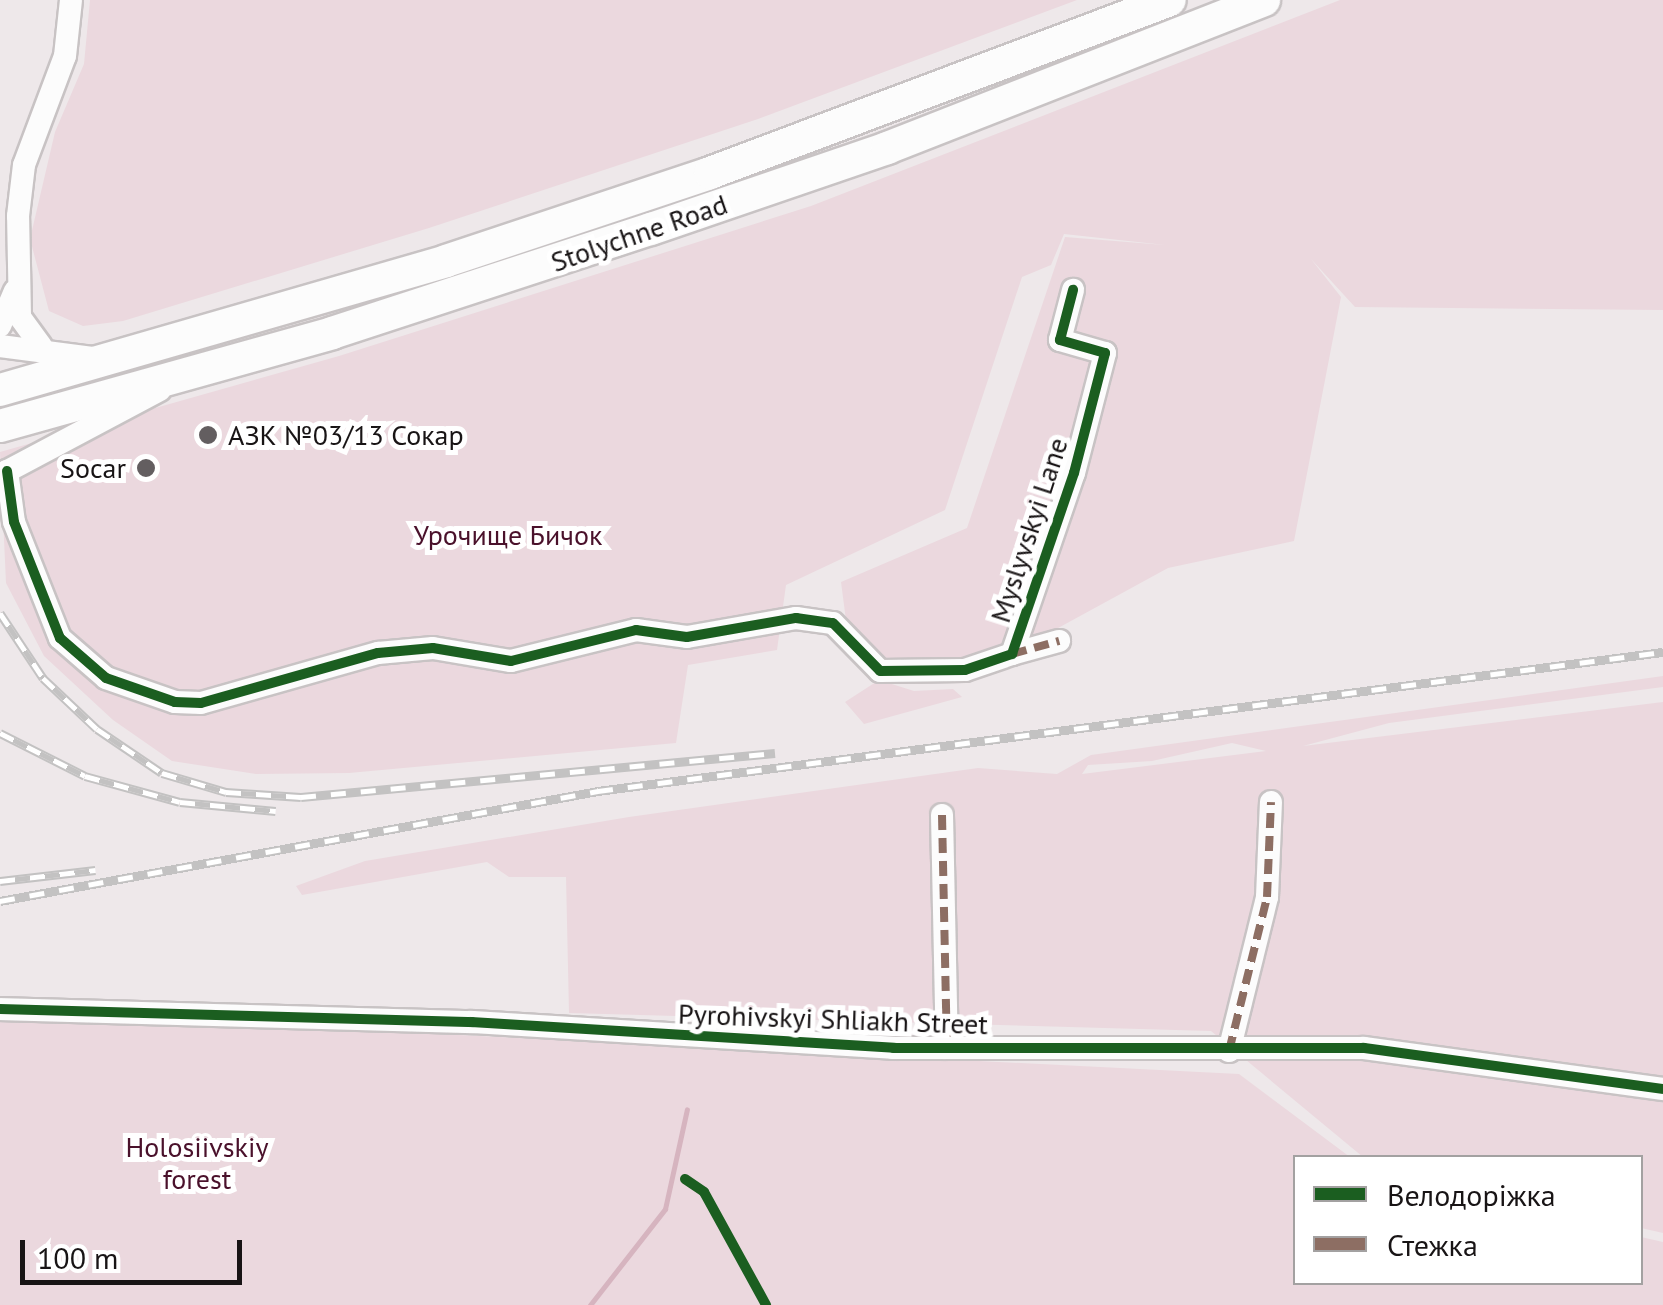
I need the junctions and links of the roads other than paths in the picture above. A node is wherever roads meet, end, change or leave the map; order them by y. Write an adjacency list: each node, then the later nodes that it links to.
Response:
1 (71, 0): 4 (street)
2 (1170, 0): 9 (highway, Stolychne Road)
3 (1264, 0): 10 (highway, Stolychne Road)
4 (16, 288): 6 (street); 8 (street)
5 (1073, 290): 15 (street, Myslyvskyi Lane)
6 (0, 326)
7 (0, 346): 8 (street)
8 (41, 346): 9 (street)
9 (108, 361): 11 (highway, Stolychne Road)
10 (183, 377): 12 (highway, Stolychne Road); 13 (street)
11 (0, 390)
12 (0, 426)
13 (3, 473): 15 (street, Myslyvskyi Lane)
14 (1059, 640): 15 (street, Myslyvskyi Lane)
15 (1012, 654)
16 (1272, 802): 20 (street)
17 (942, 815): 19 (street)
18 (0, 1008): 19 (street, Pyrohivskyi Shliakh Street)
19 (947, 1048): 20 (street, Pyrohivskyi Shliakh Street)
20 (1228, 1050): 21 (street, Pyrohivskyi Shliakh Street)
21 (1663, 1089)

